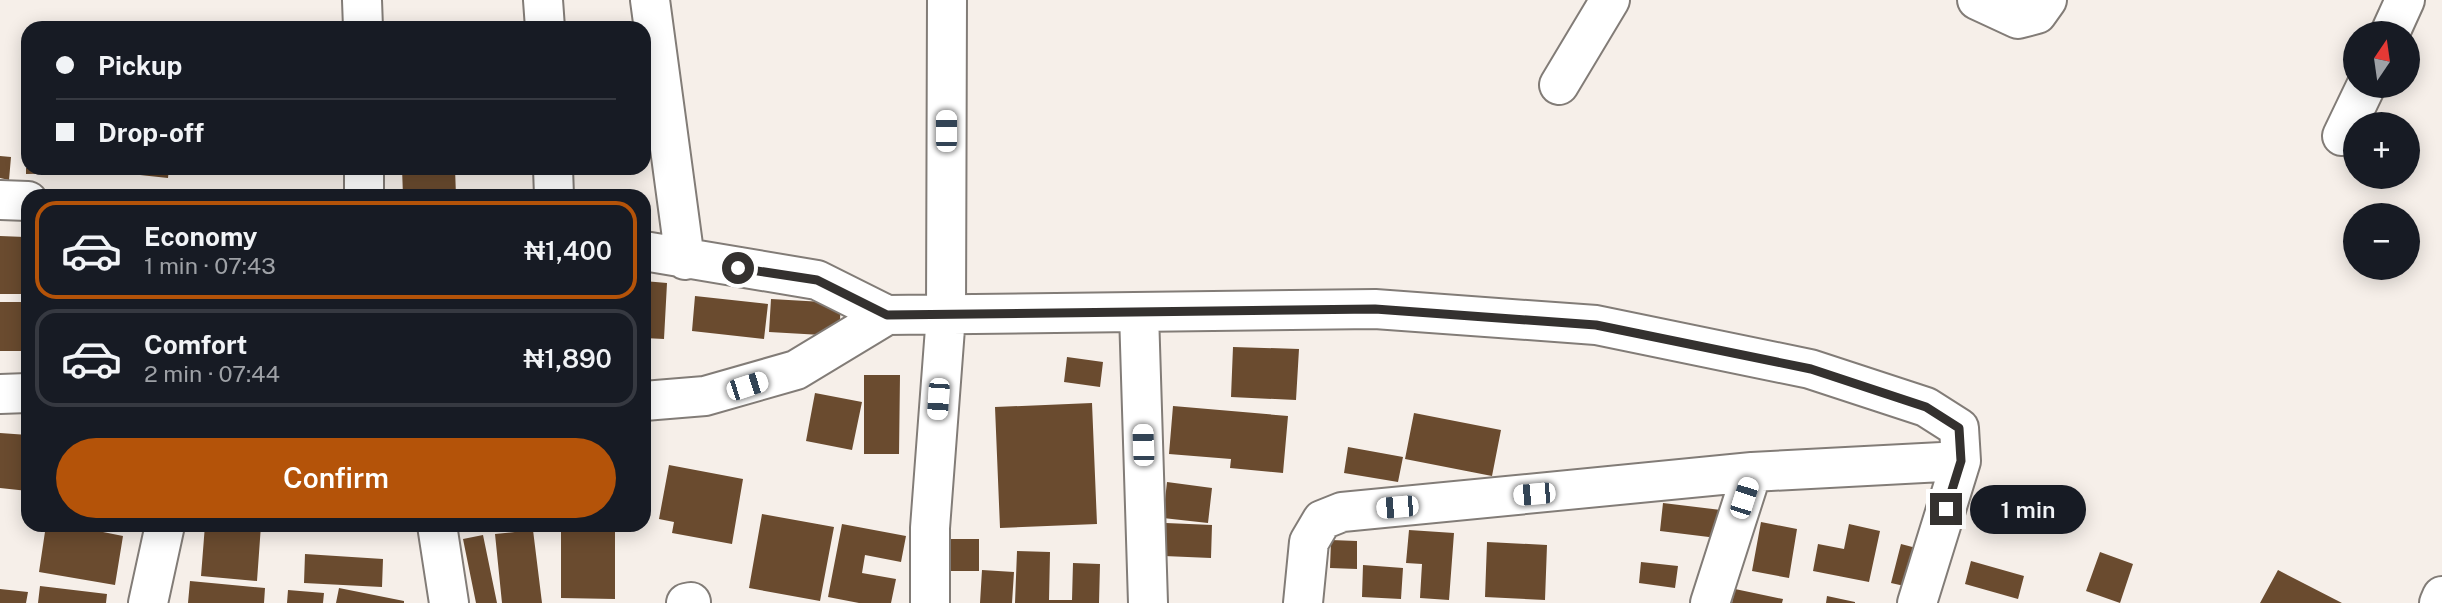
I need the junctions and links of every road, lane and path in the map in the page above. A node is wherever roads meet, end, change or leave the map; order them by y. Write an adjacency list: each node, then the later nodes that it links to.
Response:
1 (362, 0): 9 (street)
2 (543, 0): 10 (street)
3 (650, 0): 18 (street)
4 (947, 0): 21 (street)
5 (1611, 0): 12 (street)
6 (1977, 0): 7 (street)
7 (2047, 0)
8 (2405, 0): 11 (street)
9 (363, 21)
10 (544, 21)
11 (2395, 21)
12 (1559, 85)
13 (2360, 98): 14 (street)
14 (2342, 136)
15 (0, 200): 16 (street)
16 (21, 201)
17 (651, 253): 18 (street)
18 (685, 260): 20 (street)
19 (1139, 313): 21 (street); 25 (street); 33 (street)
20 (887, 315): 21 (street); 24 (street)
21 (946, 315): 32 (street)
22 (21, 393): 23 (street)
23 (0, 394)
24 (651, 400)
25 (1961, 461): 26 (street); 36 (street)
26 (1752, 472): 34 (street); 35 (street)
27 (163, 532): 30 (street)
28 (438, 532): 31 (street)
29 (2442, 596): 37 (street)
30 (148, 603)
31 (449, 603)
32 (930, 603)
33 (1148, 603)
34 (1303, 603)
35 (1710, 603)
36 (1917, 603)
37 (2439, 603)

